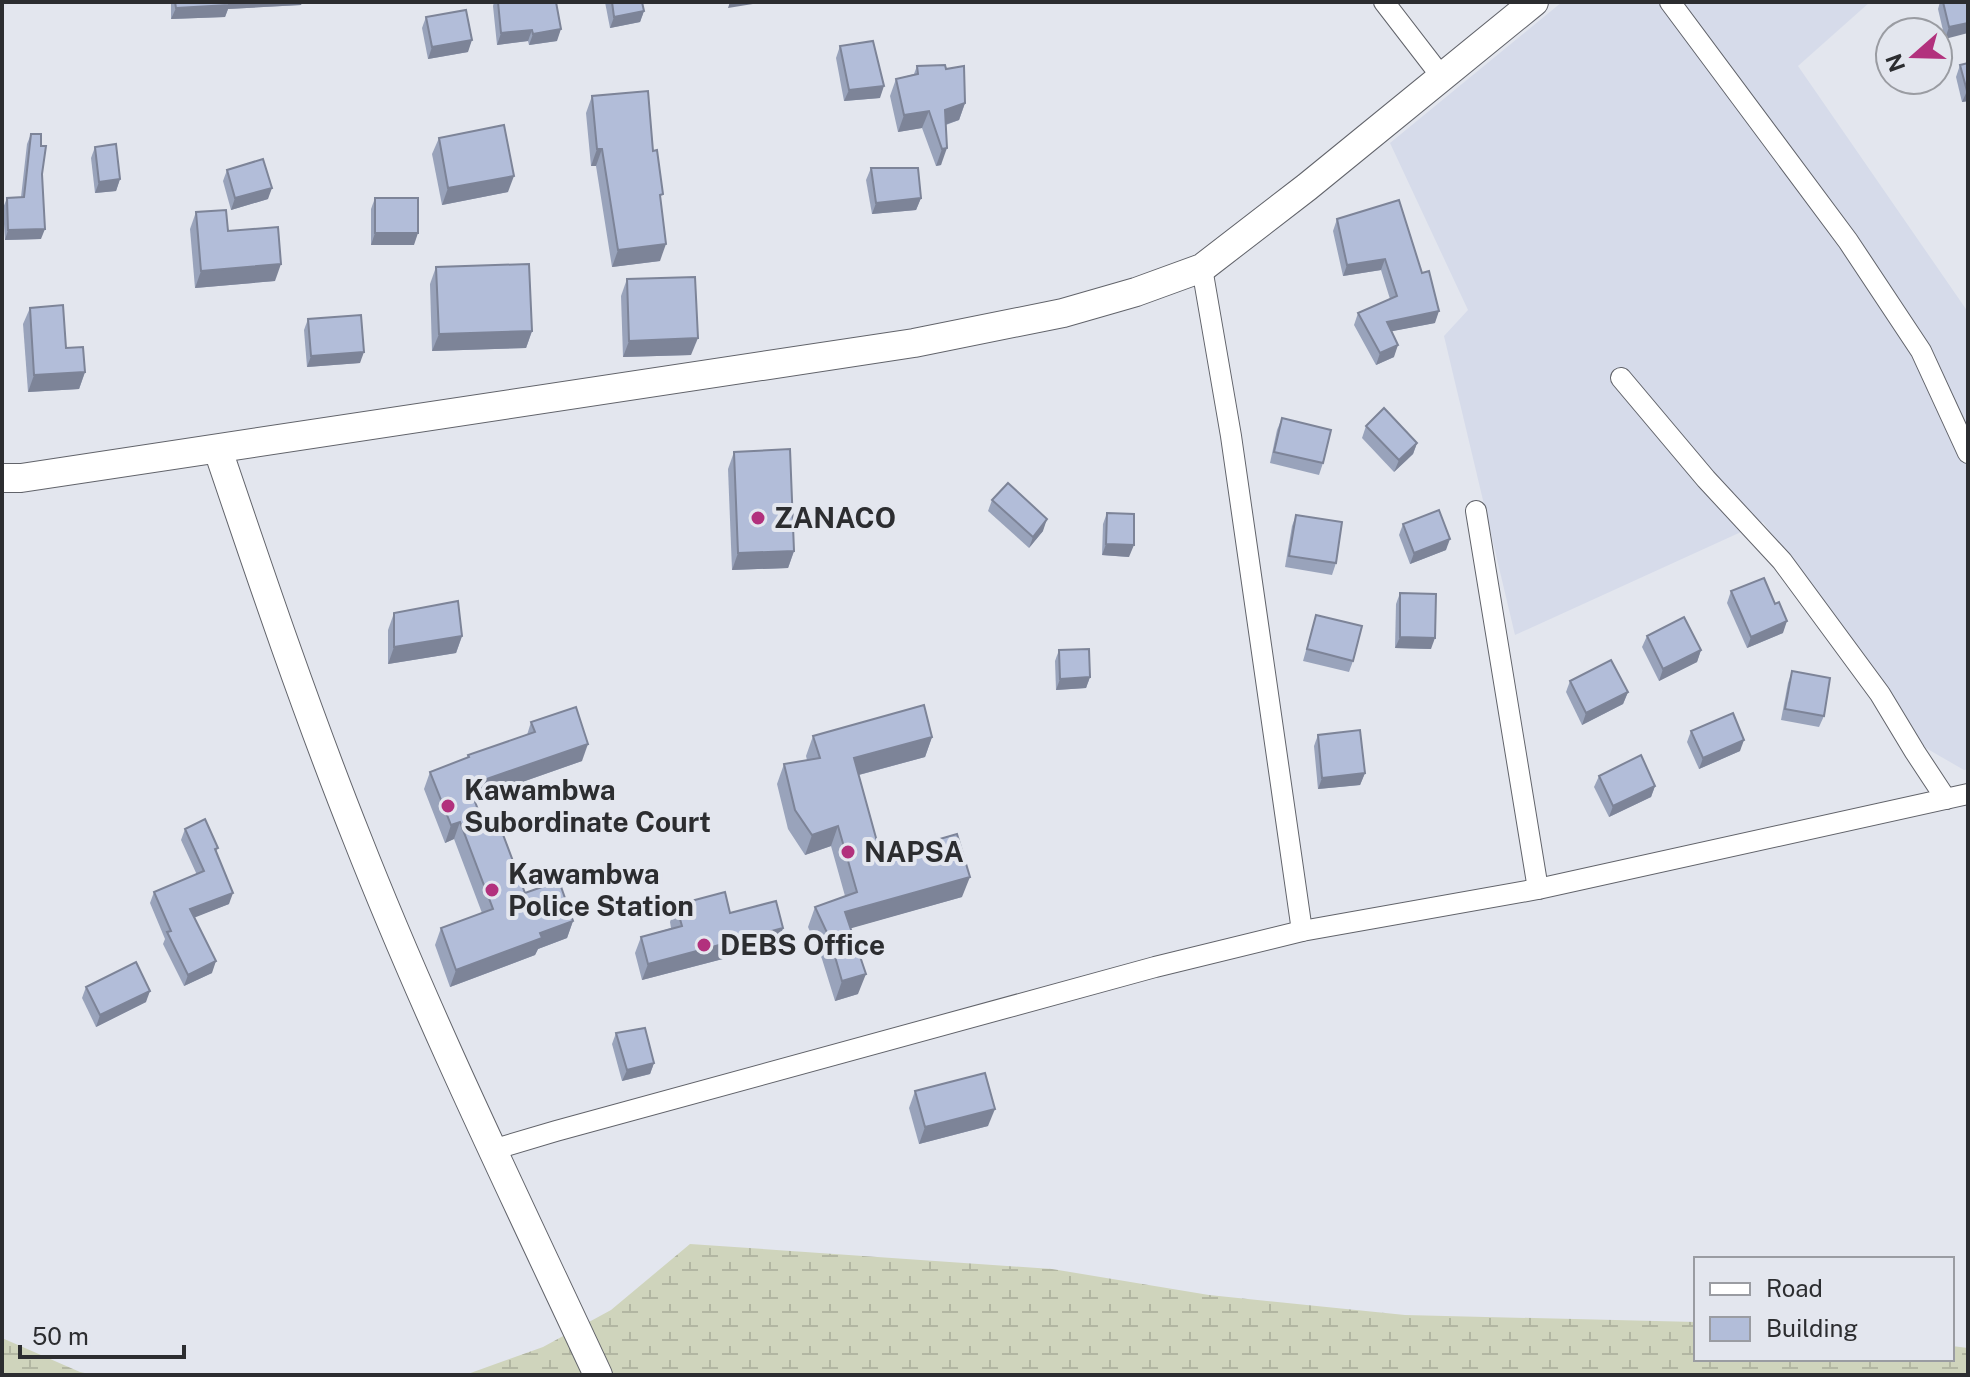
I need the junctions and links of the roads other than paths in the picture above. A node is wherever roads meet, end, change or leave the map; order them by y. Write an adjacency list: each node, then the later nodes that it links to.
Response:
1 (1384, 2): 4 (street)
2 (1534, 2): 4 (main road)
3 (1670, 2): 8 (street)
4 (1441, 76): 5 (main road)
5 (1202, 268): 7 (main road); 14 (street)
6 (1621, 378): 12 (street)
7 (218, 450): 9 (main road); 15 (main road)
8 (1968, 453)
9 (2, 478)
10 (1476, 511): 13 (street)
11 (1968, 794): 12 (street)
12 (1946, 799): 13 (street)
13 (1538, 889): 14 (street)
14 (1302, 931): 15 (street)
15 (492, 1150): 16 (main road)
16 (598, 1375)

